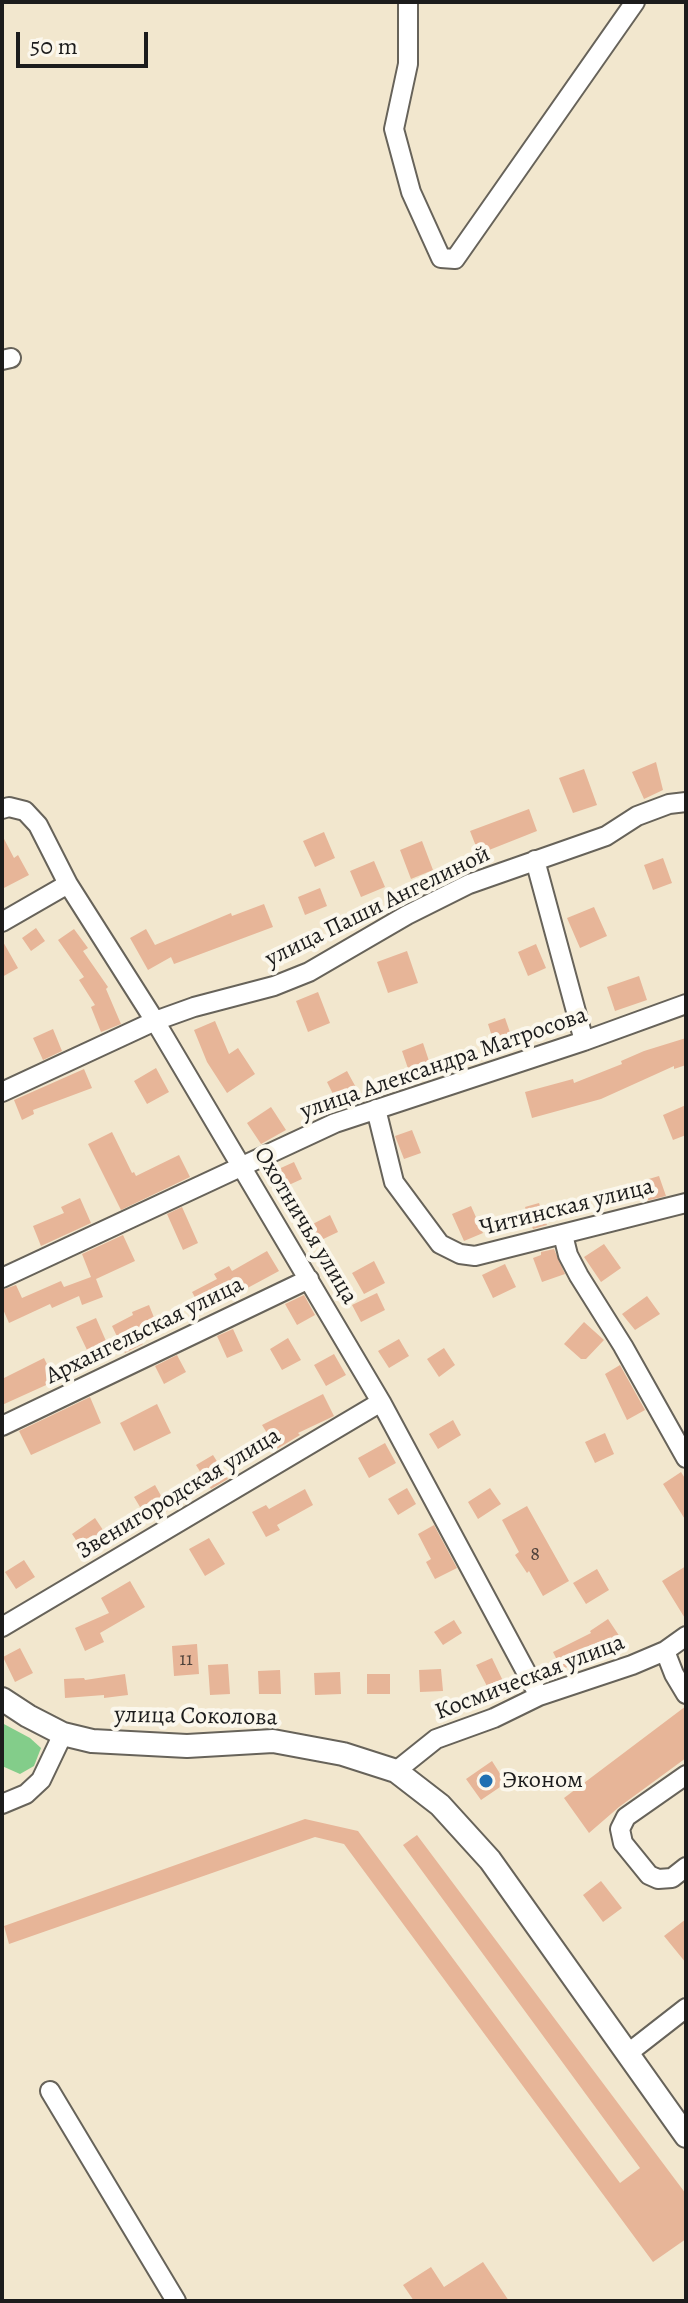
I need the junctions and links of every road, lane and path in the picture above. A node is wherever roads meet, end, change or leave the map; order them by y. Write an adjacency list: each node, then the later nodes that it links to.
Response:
1 (408, 2): 2 (street)
2 (635, 2)
3 (686, 802): 5 (street, улица Паши Ангелиной)
4 (2, 809): 6 (street, Охотничья улица)
5 (535, 860): 9 (street, улица Паши Ангелиной); 10 (street)
6 (68, 884): 7 (street); 9 (street, Охотничья улица)
7 (2, 922)
8 (686, 1004): 10 (street, улица Александра Матросова)
9 (155, 1021): 11 (street, улица Паши Ангелиной); 13 (street, Охотничья улица)
10 (584, 1041): 12 (street, улица Александра Матросова)
11 (2, 1092)
12 (376, 1109): 13 (street, улица Александра Матросова); 15 (street, Читинская улица)
13 (242, 1167): 16 (street, улица Александра Матросова); 17 (street, Охотничья улица)
14 (686, 1203): 15 (street, Читинская улица)
15 (563, 1235): 20 (street)
16 (2, 1278)
17 (309, 1279): 18 (street, Охотничья улица); 19 (street, Архангельская улица)
18 (381, 1402): 21 (street, Звенигородская улица); 25 (street, Охотничья улица)
19 (2, 1426)
20 (686, 1458)
21 (2, 1627)
22 (686, 1636): 23 (street, Космическая улица)
23 (665, 1651): 24 (street); 25 (street, Космическая улица)
24 (686, 1694)
25 (539, 1696): 28 (street, Космическая улица)
26 (2, 1699): 27 (main road, улица Соколова)
27 (63, 1734): 28 (main road, улица Соколова); 30 (street)
28 (396, 1771): 33 (main road, улица Соколова)
29 (686, 1775): 31 (street)
30 (2, 1804)
31 (686, 1867)
32 (686, 2008): 33 (street)
33 (627, 2054): 35 (main road, улица Соколова)
34 (50, 2091): 36 (street)
35 (685, 2134)
36 (176, 2301)

